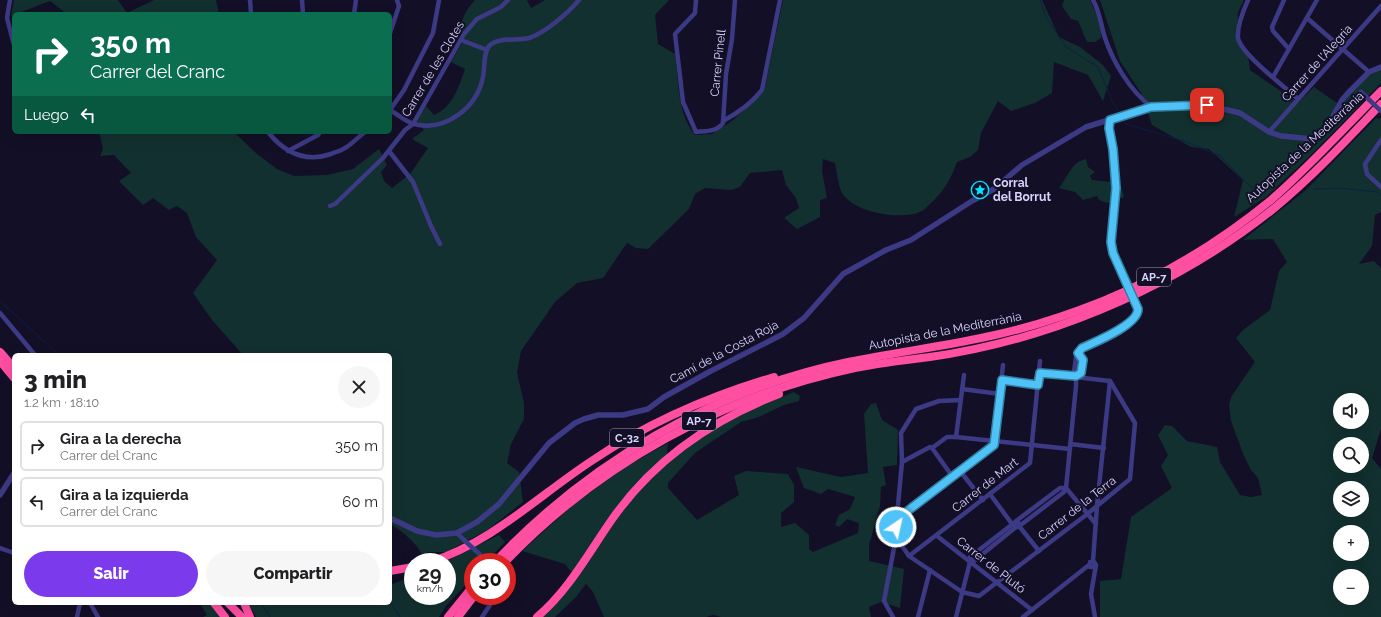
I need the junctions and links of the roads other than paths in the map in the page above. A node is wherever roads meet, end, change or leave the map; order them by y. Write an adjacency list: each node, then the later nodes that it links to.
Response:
1 (10, 0): 22 (street)
2 (250, 0): 17 (street)
3 (302, 0): 18 (street)
4 (356, 0): 19 (street)
5 (397, 0): 21 (street)
6 (439, 0): 34 (street)
7 (508, 0): 23 (street, Carrer de les Clotes)
8 (579, 0): 26 (street)
9 (696, 0): 39 (street, Carrer Pinell)
10 (735, 0): 39 (street, Carrer Pinell)
11 (780, 0): 39 (street)
12 (1093, 0): 35 (street)
13 (1248, 0): 29 (street)
14 (1317, 0): 20 (street)
15 (1282, 1): 25 (street)
16 (1381, 6): 24 (street, Carrer de l'Alegria)
17 (251, 12)
18 (303, 12)
19 (354, 12)
20 (1307, 18): 24 (street); 25 (street)
21 (392, 27)
22 (12, 37)
23 (461, 40): 26 (street); 40 (street, Carrer de les Clotes)
24 (1343, 48): 28 (street); 32 (street, Carrer de l'Alegria)
25 (1289, 49): 29 (street)
26 (487, 50): 40 (street)
27 (1381, 67): 28 (street)
28 (1369, 72): 30 (street)
29 (1272, 77): 32 (street)
30 (1355, 87): 37 (street, bridge); 41 (street)
31 (1381, 91): 58 (highway, Autopista de la Mediterrània / AP-7)
32 (1298, 99): 41 (street, Carrer de l'Alegria)
33 (1381, 104): 54 (highway, Autopista de la Mediterrània / AP-7)
34 (392, 107)
35 (1151, 107): 38 (street, Camí de la Costa Roja); 41 (street, Camí de la Costa Roja)
36 (392, 111): 40 (street)
37 (1381, 111)
38 (1110, 120): 64 (street, bridge); 92 (street, Camí de la Costa Roja)
39 (723, 121)
40 (413, 124): 47 (street, Carrer de les Clotes)
41 (1269, 132)
42 (270, 134): 46 (street)
43 (319, 134): 46 (street)
44 (362, 134): 46 (street)
45 (1381, 140): 48 (street)
46 (288, 151)
47 (388, 151): 49 (street, Carrer de les Clotes); 50 (street)
48 (1381, 187)
49 (330, 206)
50 (440, 244)
51 (0, 313): 53 (street)
52 (0, 351): 56 (highway); 60 (highway)
53 (33, 353)
54 (930, 357): 100 (highway, Autopista de la Mediterrània / AP-7); 125 (highway)
55 (0, 361): 63 (highway)
56 (12, 361)
57 (1040, 361): 61 (street, Carrer de Mart)
58 (847, 362): 97 (highway, C-32); 99 (highway, Autopista de la Mediterrània / AP-7)
59 (1003, 365): 65 (street)
60 (12, 366)
61 (1040, 373): 64 (street); 67 (street, Carrer de Mart)
62 (964, 375): 68 (street)
63 (12, 376)
64 (1076, 376): 66 (street); 74 (street)
65 (1002, 380): 67 (street); 69 (street)
66 (1110, 381): 76 (street); 85 (street, Carrer de la Terra)
67 (1038, 385): 73 (street, Carrer de Mart)
68 (962, 389): 69 (street); 70 (street)
69 (1000, 394): 72 (street)
70 (961, 400): 71 (street); 77 (street)
71 (956, 437): 72 (street); 75 (street)
72 (994, 441): 73 (street); 78 (street)
73 (1032, 446): 74 (street); 83 (street, Carrer de Mart)
74 (1070, 446): 76 (street); 81 (street)
75 (932, 448): 77 (street); 80 (street)
76 (1104, 448): 85 (street)
77 (902, 462): 88 (street)
78 (960, 470): 80 (street); 84 (street)
79 (12, 476): 82 (street)
80 (952, 476): 88 (street)
81 (1066, 488): 86 (street); 89 (street)
82 (0, 494)
83 (990, 494): 84 (street, Carrer de Mart); 89 (street)
84 (983, 500): 93 (street, Carrer de Mart)
85 (1097, 506): 86 (street, Carrer de la Terra); 90 (street)
86 (1087, 514): 90 (street); 95 (street, Carrer de la Terra)
87 (392, 519): 92 (street, Camí de la Costa Roja)
88 (897, 519): 91 (street)
89 (1016, 524): 95 (street); 102 (street)
90 (1096, 524): 103 (street)
91 (897, 531): 101 (street); 126 (street)
92 (457, 533): 98 (street, bridge)
93 (937, 536): 101 (street, Carrer de Mart); 102 (street, Carrer de Plutó)
94 (0, 548): 96 (street)
95 (1039, 551): 107 (street, Carrer de la Terra)
96 (12, 553)
97 (452, 553)
98 (479, 553)
99 (501, 553)
100 (514, 553)
101 (909, 556): 105 (street)
102 (971, 561): 107 (street, Carrer de Plutó); 108 (street)
103 (1092, 566): 117 (street); 131 (street)
104 (404, 569): 106 (highway)
105 (930, 570): 108 (street); 127 (street)
106 (392, 571)
107 (997, 583): 108 (street, Carrer de la Terra); 117 (street, Carrer de Plutó)
108 (962, 592): 128 (street)
109 (464, 597): 122 (highway)
110 (80, 605): 119 (street)
111 (91, 605): 120 (street)
112 (216, 605): 121 (highway)
113 (231, 605): 118 (highway)
114 (244, 605): 118 (highway)
115 (467, 605): 123 (highway)
116 (490, 605): 124 (street)
117 (1030, 612): 129 (street); 130 (street, Carrer de Plutó)
118 (247, 616)
119 (77, 617)
120 (98, 617)
121 (225, 617)
122 (448, 617)
123 (458, 617)
124 (482, 617)
125 (537, 617)
126 (893, 617)
127 (918, 617)
128 (956, 617)
129 (1023, 617)
130 (1032, 617)
131 (1095, 617)

